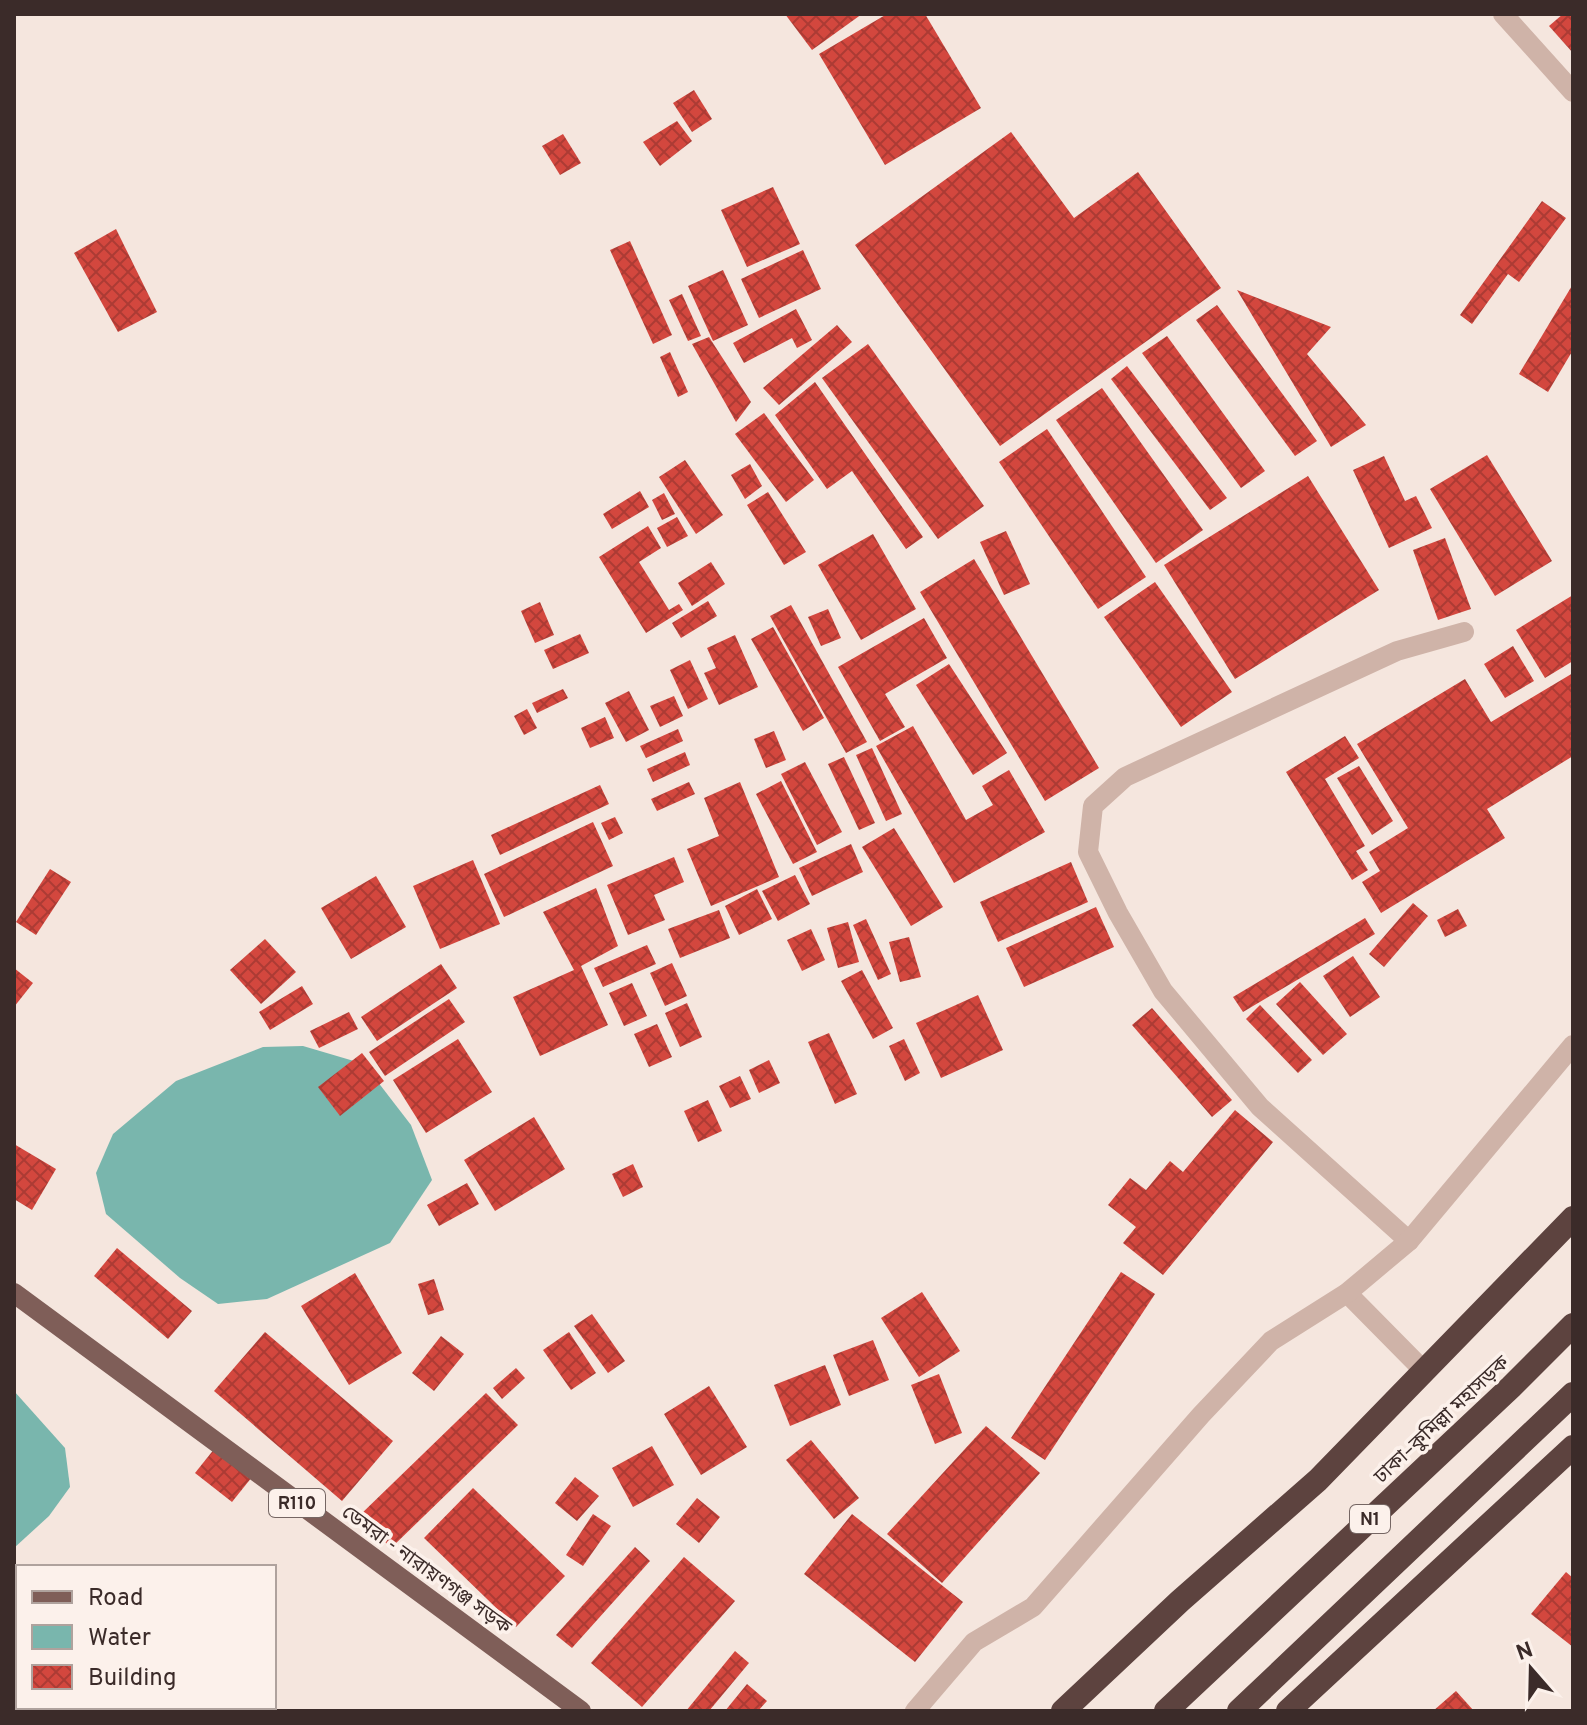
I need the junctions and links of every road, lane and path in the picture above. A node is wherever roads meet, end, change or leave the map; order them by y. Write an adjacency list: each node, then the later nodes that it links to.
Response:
1 (1503, 14): 2 (street)
2 (1573, 92)
3 (1464, 632): 6 (street)
4 (1573, 1045): 6 (street)
5 (1573, 1218): 10 (highway)
6 (1409, 1241): 8 (street)
7 (14, 1293): 13 (main road, ডেমরা - নারায়ণগঞ্জ সড়ক / R110)
8 (1347, 1293): 10 (street); 14 (street)
9 (1573, 1325): 16 (highway, ঢাকা–কুমিল্লা মহাসড়ক / N1)
10 (1424, 1371): 15 (highway)
11 (1573, 1394): 17 (highway, N1)
12 (1573, 1447): 18 (highway)
13 (581, 1711)
14 (915, 1711)
15 (1063, 1711)
16 (1166, 1711)
17 (1239, 1711)
18 (1288, 1711)

